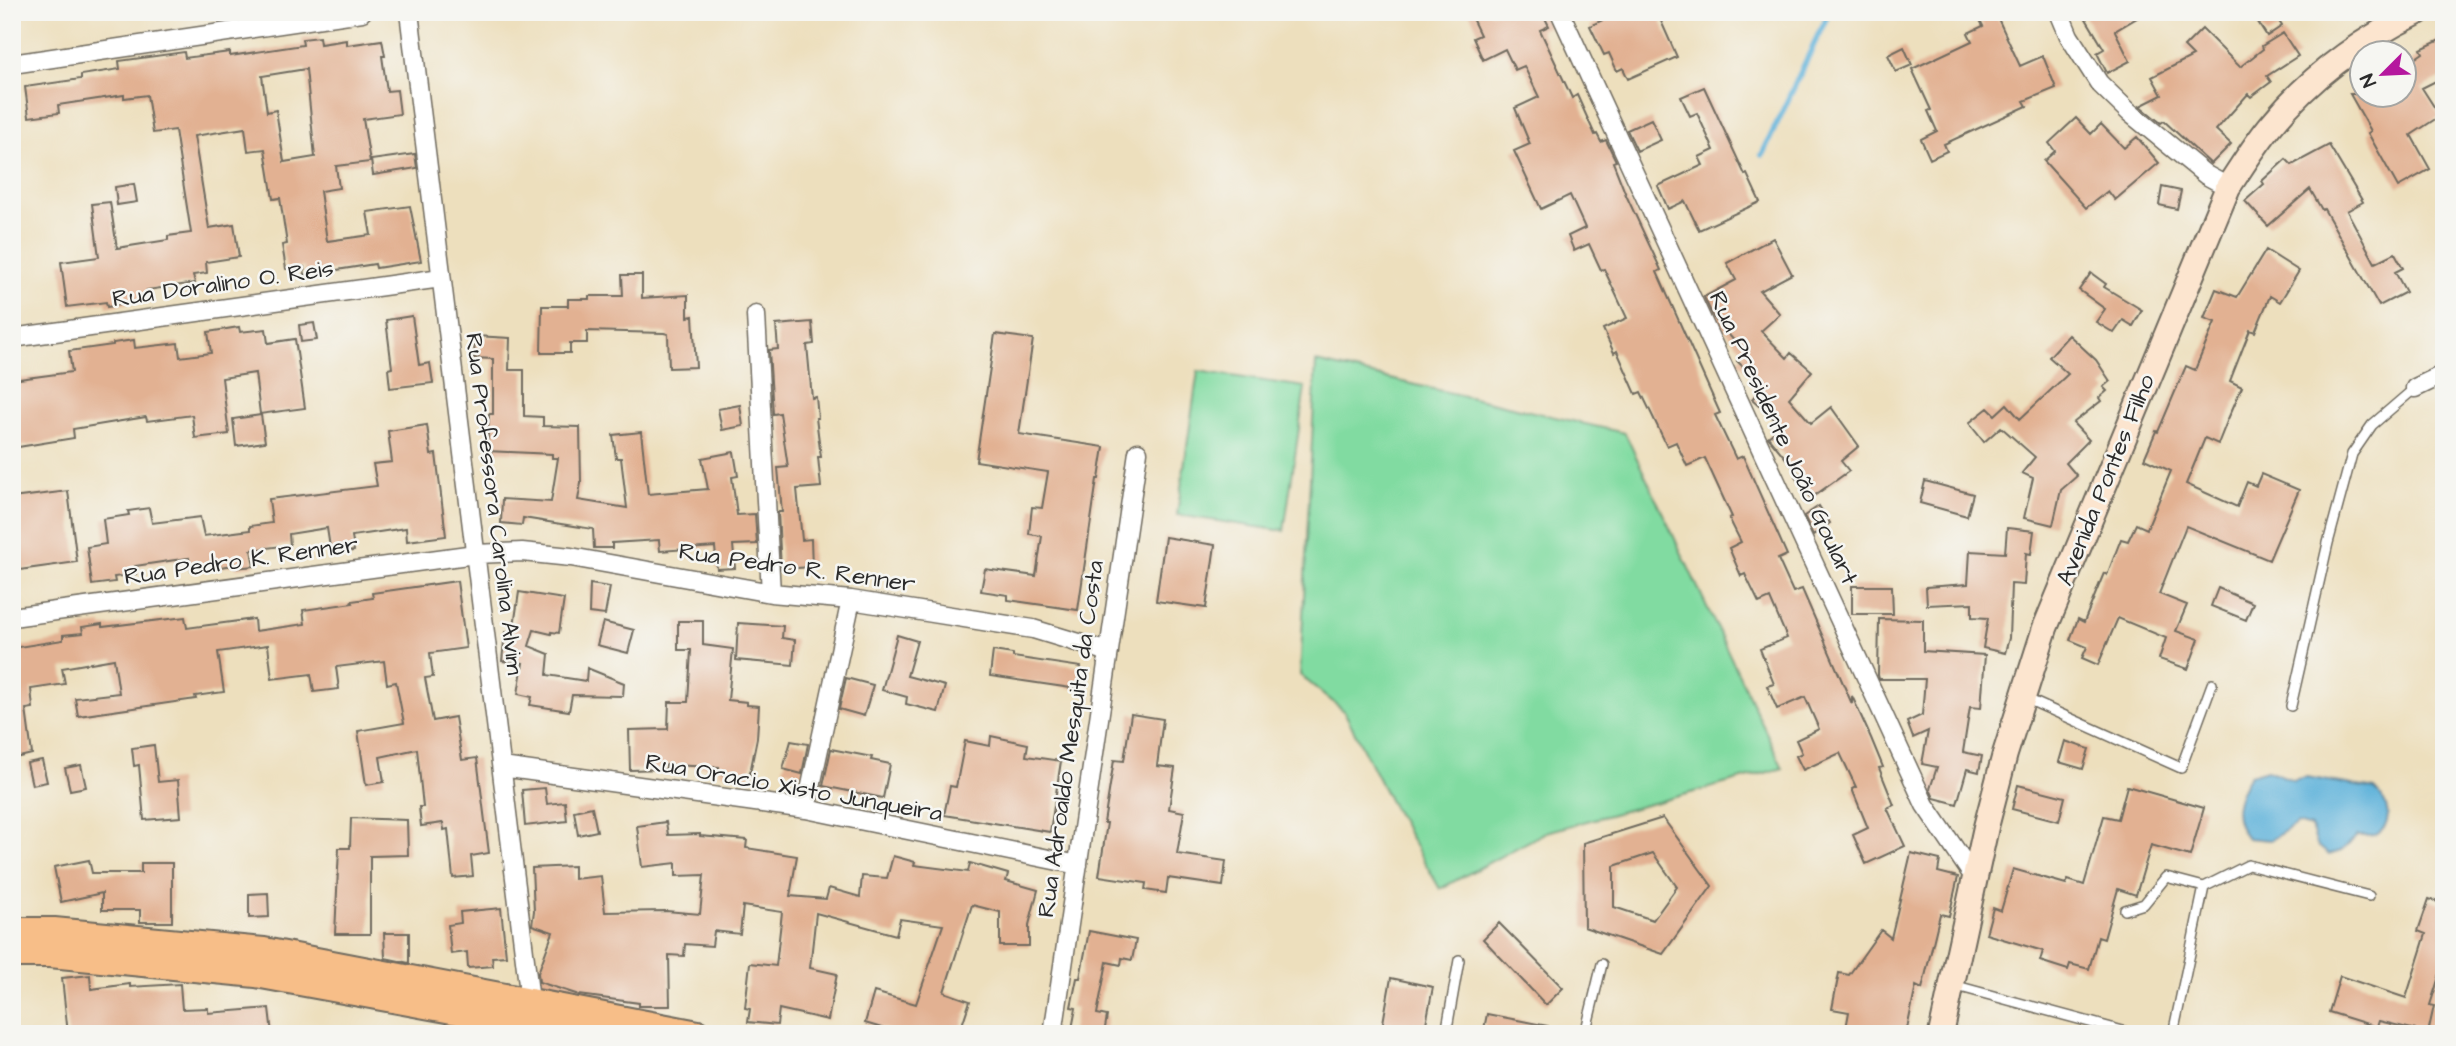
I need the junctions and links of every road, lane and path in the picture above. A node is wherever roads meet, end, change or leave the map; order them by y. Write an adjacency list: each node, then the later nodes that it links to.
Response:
1 (362, 12): 6 (street)
2 (409, 12): 8 (street, Rua Professora Carolina Alvim)
3 (1560, 12): 25 (street, Rua Presidente João Goulart)
4 (2059, 12): 7 (street)
5 (2418, 12): 7 (street, Avenida Pontes Filho)
6 (12, 64)
7 (2228, 187): 20 (street, Avenida Pontes Filho)
8 (442, 278): 10 (street, Rua Doralino O. Reis); 14 (street, Rua Professora Carolina Alvim)
9 (756, 314): 15 (street)
10 (12, 338)
11 (2444, 374): 12 (street)
12 (2414, 388): 21 (lane)
13 (1138, 452): 18 (street, Rua Adroaldo Mesquita da Costa)
14 (475, 554): 15 (street, Rua Pedro R. Renner); 17 (street, Rua Pedro K. Renner); 22 (street, Rua Professora Carolina Alvim)
15 (771, 593): 16 (street, Rua Pedro R. Renner)
16 (851, 600): 18 (street, Rua Pedro R. Renner); 23 (street)
17 (12, 617)
18 (1108, 652): 24 (street, Rua Adroaldo Mesquita da Costa)
19 (2212, 684): 20 (lane)
20 (2023, 697): 25 (street, Avenida Pontes Filho)
21 (2291, 706)
22 (502, 767): 23 (street, Rua Oracio Xisto Junqueira); 34 (street, Rua Professora Carolina Alvim)
23 (806, 809): 24 (street, Rua Oracio Xisto Junqueira)
24 (1077, 865): 37 (street, Rua Adroaldo Mesquita da Costa)
25 (1974, 877): 33 (street, Avenida Pontes Filho)
26 (2204, 887): 27 (lane); 28 (lane); 42 (lane)
27 (2369, 896)
28 (2125, 910)
29 (12, 931): 34 (main road)
30 (12, 954): 34 (main road)
31 (1459, 960): 38 (lane)
32 (1602, 964): 39 (lane)
33 (1952, 984): 40 (street, Avenida Pontes Filho); 41 (lane)
34 (531, 1019): 35 (main road); 36 (main road)
35 (584, 1034)
36 (698, 1034)
37 (1053, 1034)
38 (1446, 1034)
39 (1584, 1034)
40 (1941, 1034)
41 (2134, 1034)
42 (2173, 1034)

